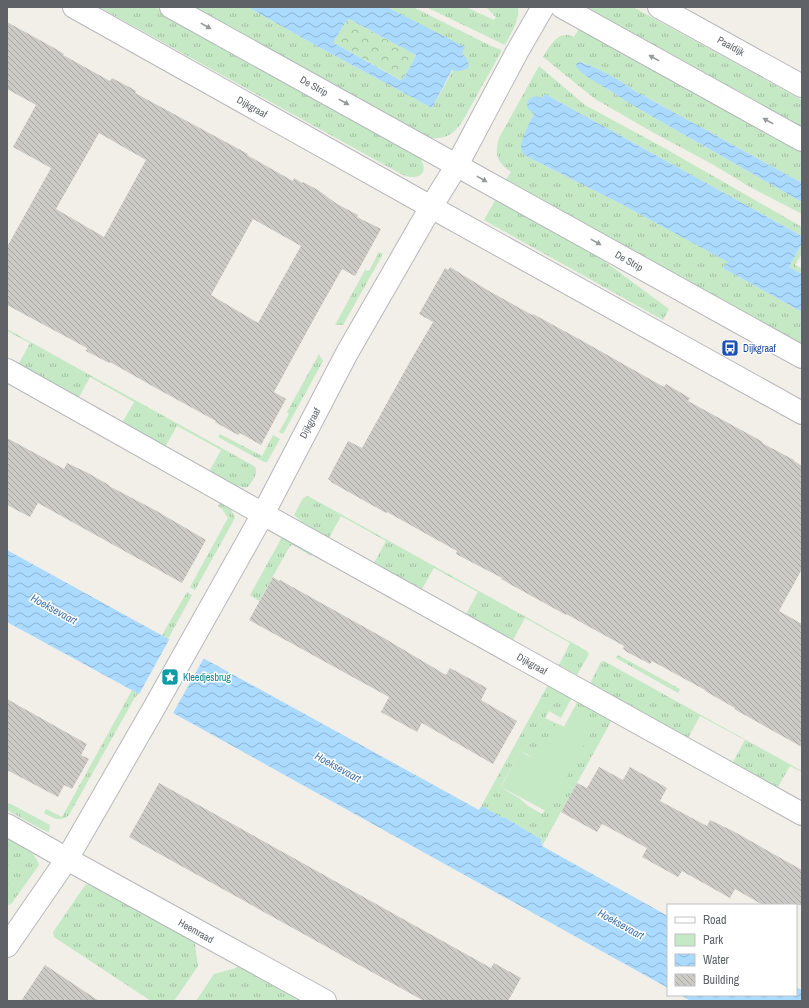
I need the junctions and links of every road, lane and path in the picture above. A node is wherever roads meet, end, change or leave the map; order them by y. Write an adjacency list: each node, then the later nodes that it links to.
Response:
1 (74, 7): 9 (street, Dijkgraaf)
2 (172, 7): 8 (street, De Strip, one-way to 8)
3 (543, 7): 8 (street)
4 (562, 7): 7 (street, one-way to 4)
5 (659, 7): 6 (street, Paaldijk)
6 (802, 86)
7 (802, 140)
8 (457, 165): 9 (street, Dijkgraaf); 10 (street, De Strip, one-way to 10)
9 (431, 208): 12 (street, Dijkgraaf); 13 (street, Dijkgraaf)
10 (802, 357)
11 (7, 370): 13 (street, Dijkgraaf)
12 (802, 413)
13 (263, 514): 14 (street, Dijkgraaf); 16 (street, Dijkgraaf)
14 (802, 814)
15 (7, 825): 16 (street, Heemraad)
16 (67, 859): 17 (street); 18 (street, Heemraad)
17 (7, 946)
18 (325, 1001)

